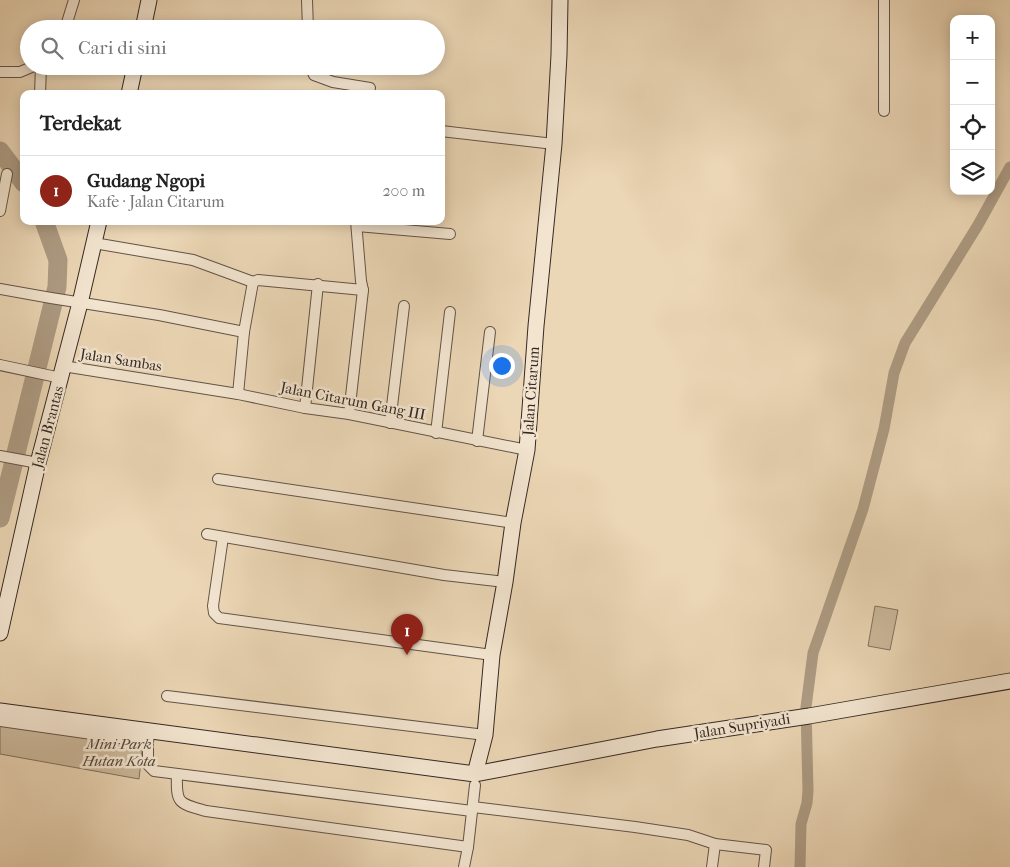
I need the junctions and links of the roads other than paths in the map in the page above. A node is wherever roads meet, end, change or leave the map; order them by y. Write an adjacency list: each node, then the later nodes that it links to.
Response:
1 (74, 0): 6 (street)
2 (149, 0): 7 (main road)
3 (307, 0): 8 (street)
4 (560, 0): 19 (main road, Jalan Citarum)
5 (884, 0): 17 (street)
6 (68, 20)
7 (145, 20)
8 (308, 20)
9 (0, 72): 10 (street)
10 (20, 72)
11 (41, 75): 15 (street)
12 (133, 75): 16 (main road)
13 (314, 75): 14 (street)
14 (370, 88)
15 (40, 90)
16 (130, 90)
17 (884, 111)
18 (445, 131): 19 (street)
19 (554, 144): 45 (main road, Jalan Citarum)
20 (7, 174): 21 (street)
21 (0, 211)
22 (99, 225): 26 (main road, Jalan Brantas)
23 (357, 225): 30 (street)
24 (366, 225): 25 (street)
25 (450, 234)
26 (94, 243): 27 (street); 31 (main road, Jalan Brantas)
27 (253, 282): 28 (street); 34 (street)
28 (318, 284): 30 (street); 40 (street)
29 (0, 289): 31 (street)
30 (363, 290): 41 (street)
31 (73, 301): 34 (street); 37 (main road, Jalan Brantas)
32 (404, 306): 42 (street)
33 (450, 312): 43 (street)
34 (244, 332): 39 (street)
35 (490, 332): 44 (street)
36 (0, 365): 37 (street, Jalan Sambas)
37 (58, 373): 38 (street, Jalan Sambas); 47 (main road, Jalan Brantas)
38 (173, 384): 39 (street, Jalan Citarum Gang III)
39 (238, 394): 40 (street, Jalan Citarum Gang III)
40 (305, 408): 41 (street, Jalan Citarum Gang III)
41 (349, 414): 42 (street, Jalan Citarum Gang III)
42 (390, 423): 43 (street, Jalan Citarum Gang III)
43 (436, 433): 44 (street, Jalan Citarum Gang III)
44 (477, 441): 45 (street, Jalan Citarum Gang III)
45 (527, 450): 49 (main road, Jalan Citarum)
46 (5, 457): 47 (street)
47 (34, 462): 53 (main road, Jalan Brantas)
48 (218, 479): 49 (street)
49 (513, 523): 52 (main road, Jalan Citarum)
50 (207, 534): 51 (street)
51 (223, 537): 52 (street); 54 (street)
52 (505, 582): 54 (main road, Jalan Citarum)
53 (0, 633)
54 (492, 655): 59 (main road, Jalan Citarum)
55 (1010, 682): 62 (main road, Jalan Supriyadi)
56 (167, 696): 59 (street)
57 (0, 711): 60 (main road, Jalan Supriyadi)
58 (0, 720): 60 (street)
59 (485, 735): 62 (main road, Jalan Citarum)
60 (149, 736): 61 (street); 62 (main road, Jalan Supriyadi)
61 (176, 774): 63 (street); 65 (street)
62 (475, 779): 63 (street, Jalan Citarum)
63 (473, 809): 64 (street); 65 (street, Jalan Citarum)
64 (715, 844): 67 (street); 68 (street)
65 (468, 847): 66 (street, Jalan Citarum)
66 (464, 867)
67 (712, 867)
68 (764, 867)

